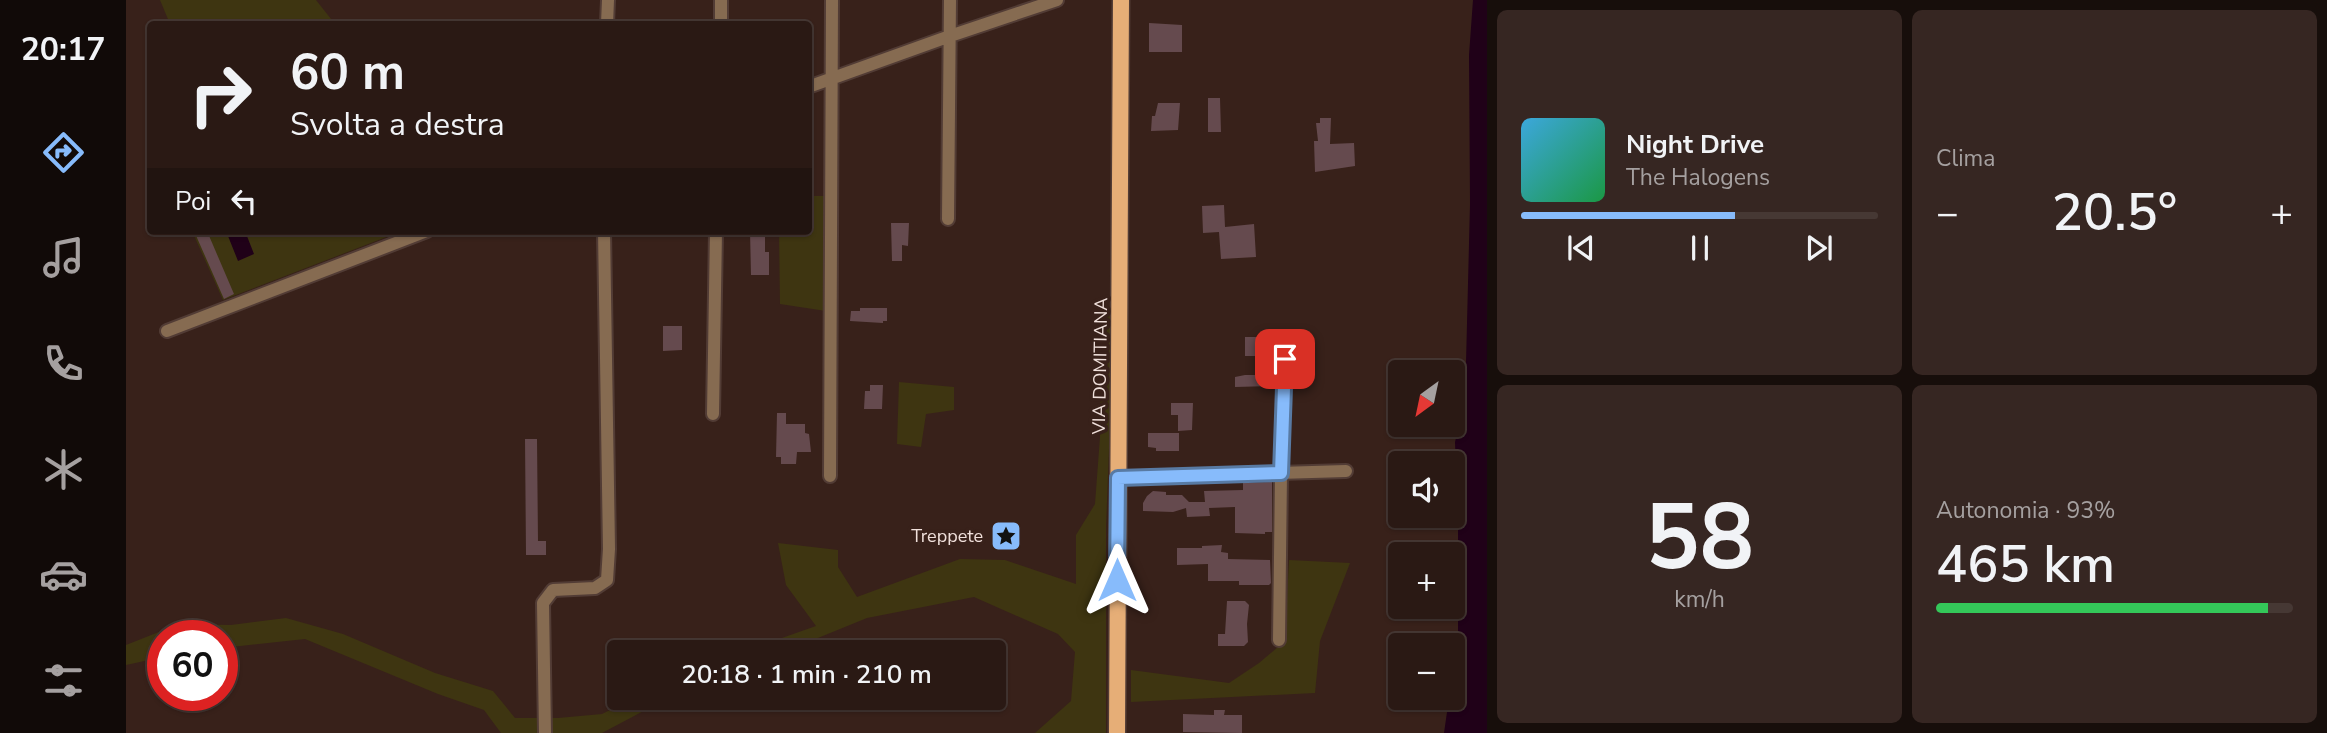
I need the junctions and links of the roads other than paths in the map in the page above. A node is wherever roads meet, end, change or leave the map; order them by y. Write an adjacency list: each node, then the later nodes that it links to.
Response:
1 (608, 0): 7 (street)
2 (721, 0): 8 (street)
3 (832, 0): 10 (street)
4 (950, 0): 9 (street)
5 (1057, 0): 9 (street)
6 (1121, 0): 22 (main road, VIA DOMITIANA)
7 (607, 21)
8 (721, 21)
9 (950, 36): 10 (street); 12 (street)
10 (831, 79): 11 (street); 21 (street)
11 (812, 86)
12 (948, 219)
13 (417, 235): 16 (street)
14 (604, 235): 24 (street)
15 (716, 235): 18 (street)
16 (167, 331)
17 (1285, 359): 20 (street)
18 (713, 414)
19 (1346, 471): 20 (street)
20 (1281, 473): 22 (street); 23 (street)
21 (830, 476)
22 (1118, 478): 25 (main road, VIA DOMITIANA)
23 (1279, 640)
24 (545, 733)
25 (1116, 733)

